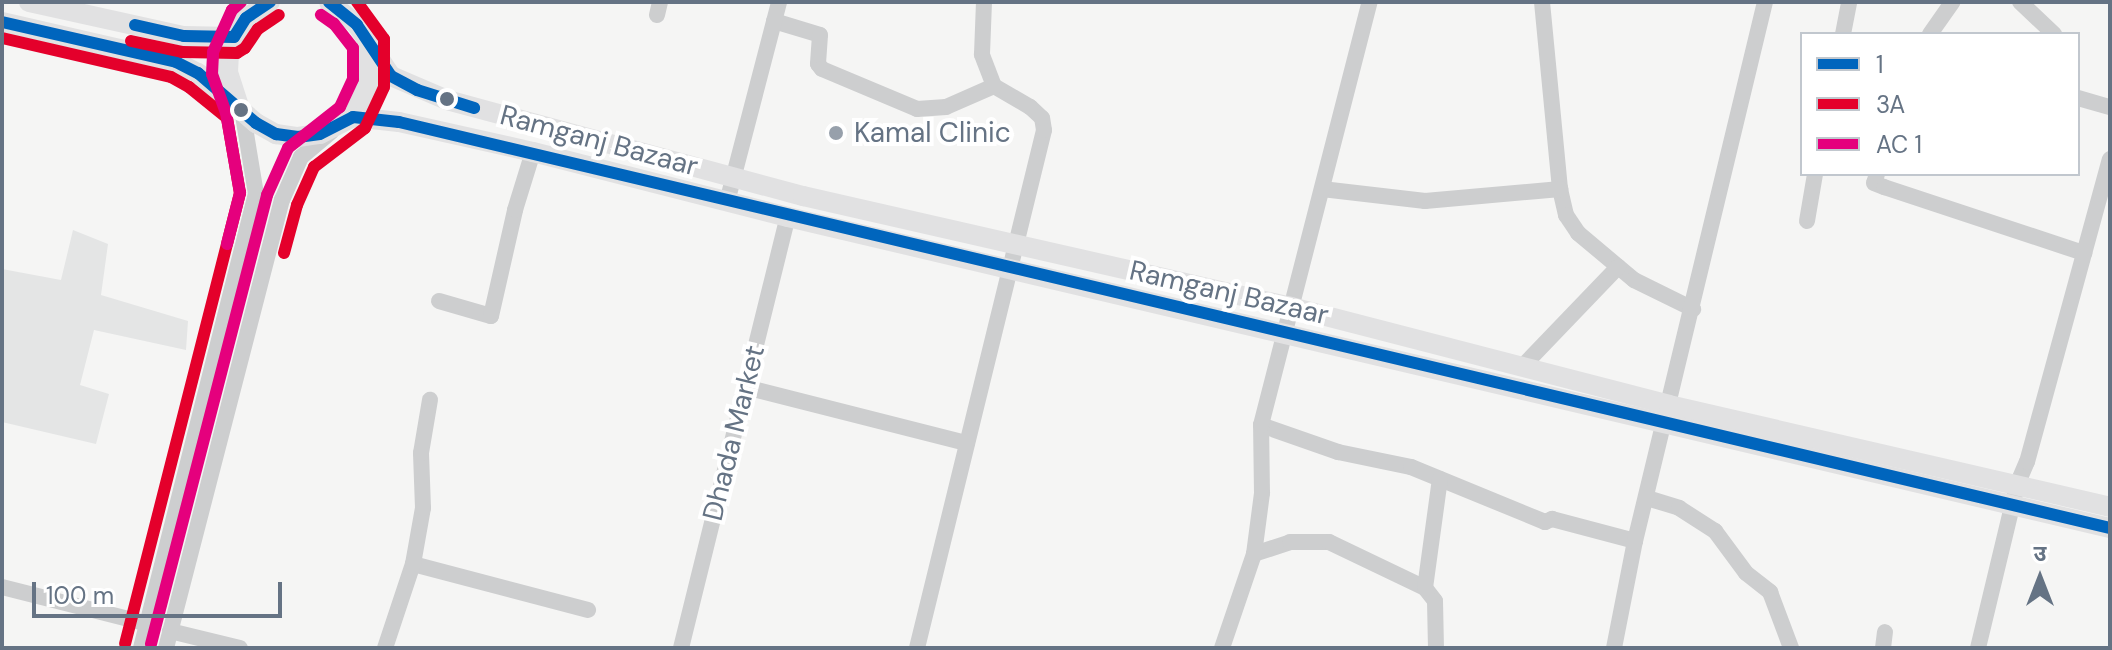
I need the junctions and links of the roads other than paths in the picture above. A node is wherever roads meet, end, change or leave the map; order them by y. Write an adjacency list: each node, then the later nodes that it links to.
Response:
1 (29, 2): 17 (main road)
2 (270, 2): 17 (main road)
3 (329, 2): 18 (main road, Ramganj Bazaar)
4 (779, 2): 12 (street)
5 (984, 2): 19 (street)
6 (1370, 2): 29 (street)
7 (1542, 2): 30 (street)
8 (1765, 2): 40 (street)
9 (1849, 2): 14 (street)
10 (1952, 2): 15 (street)
11 (2020, 2): 16 (street)
12 (774, 21): 19 (street); 28 (street)
13 (2, 22): 22 (main road)
14 (1843, 32)
15 (1931, 32)
16 (2052, 32)
17 (234, 37): 22 (main road)
18 (369, 43): 23 (main road); 28 (main road, Ramganj Bazaar)
19 (994, 86): 34 (street)
20 (2080, 99): 21 (street)
21 (2110, 107)
22 (241, 108): 23 (main road); 60 (street)
23 (344, 122): 24 (main road, Ramganj Bazaar); 61 (street)
24 (533, 152): 31 (main road, Ramganj Bazaar); 38 (street)
25 (2110, 159): 35 (street)
26 (1815, 176): 33 (street)
27 (1876, 176): 35 (street)
28 (734, 177): 31 (street); 34 (main road, Ramganj Bazaar)
29 (1322, 189): 30 (street); 39 (street)
30 (1560, 189): 37 (street)
31 (727, 202): 32 (main road, Ramganj Bazaar)
32 (788, 217): 36 (main road, Ramganj Bazaar); 43 (street, Dhada Market)
33 (1807, 221)
34 (1016, 243): 36 (street); 39 (main road, Ramganj Bazaar)
35 (2084, 253): 50 (street)
36 (1009, 267): 41 (main road, Ramganj Bazaar); 48 (street)
37 (1618, 267): 40 (street); 42 (street)
38 (439, 301)
39 (1291, 307): 41 (street); 42 (main road, Ramganj Bazaar)
40 (1693, 309): 45 (street)
41 (1285, 333): 46 (street); 47 (main road, Ramganj Bazaar)
42 (1522, 367): 45 (main road, Ramganj Bazaar)
43 (745, 387): 48 (street); 65 (street, Dhada Market)
44 (430, 400): 56 (street)
45 (1669, 405): 47 (street); 50 (main road, Ramganj Bazaar)
46 (1261, 425): 49 (street); 55 (street)
47 (1665, 425): 50 (main road, Ramganj Bazaar); 51 (street)
48 (967, 443): 66 (street)
49 (1440, 479): 54 (street); 58 (street)
50 (2015, 495): 52 (main road, Ramganj Bazaar); 53 (main road, Ramganj Bazaar); 71 (street)
51 (1647, 498): 54 (street); 70 (street)
52 (2110, 507)
53 (2110, 528)
54 (1635, 541): 69 (street)
55 (1254, 554): 58 (street); 67 (street)
56 (413, 564): 59 (street); 64 (street)
57 (2, 587): 60 (street)
58 (1425, 588): 68 (street)
59 (588, 610)
60 (148, 624): 62 (street)
61 (168, 640): 63 (street)
62 (141, 648)
63 (240, 648)
64 (385, 648)
65 (681, 648)
66 (917, 648)
67 (1222, 648)
68 (1436, 648)
69 (1614, 648)
70 (1791, 648)
71 (1978, 648)

